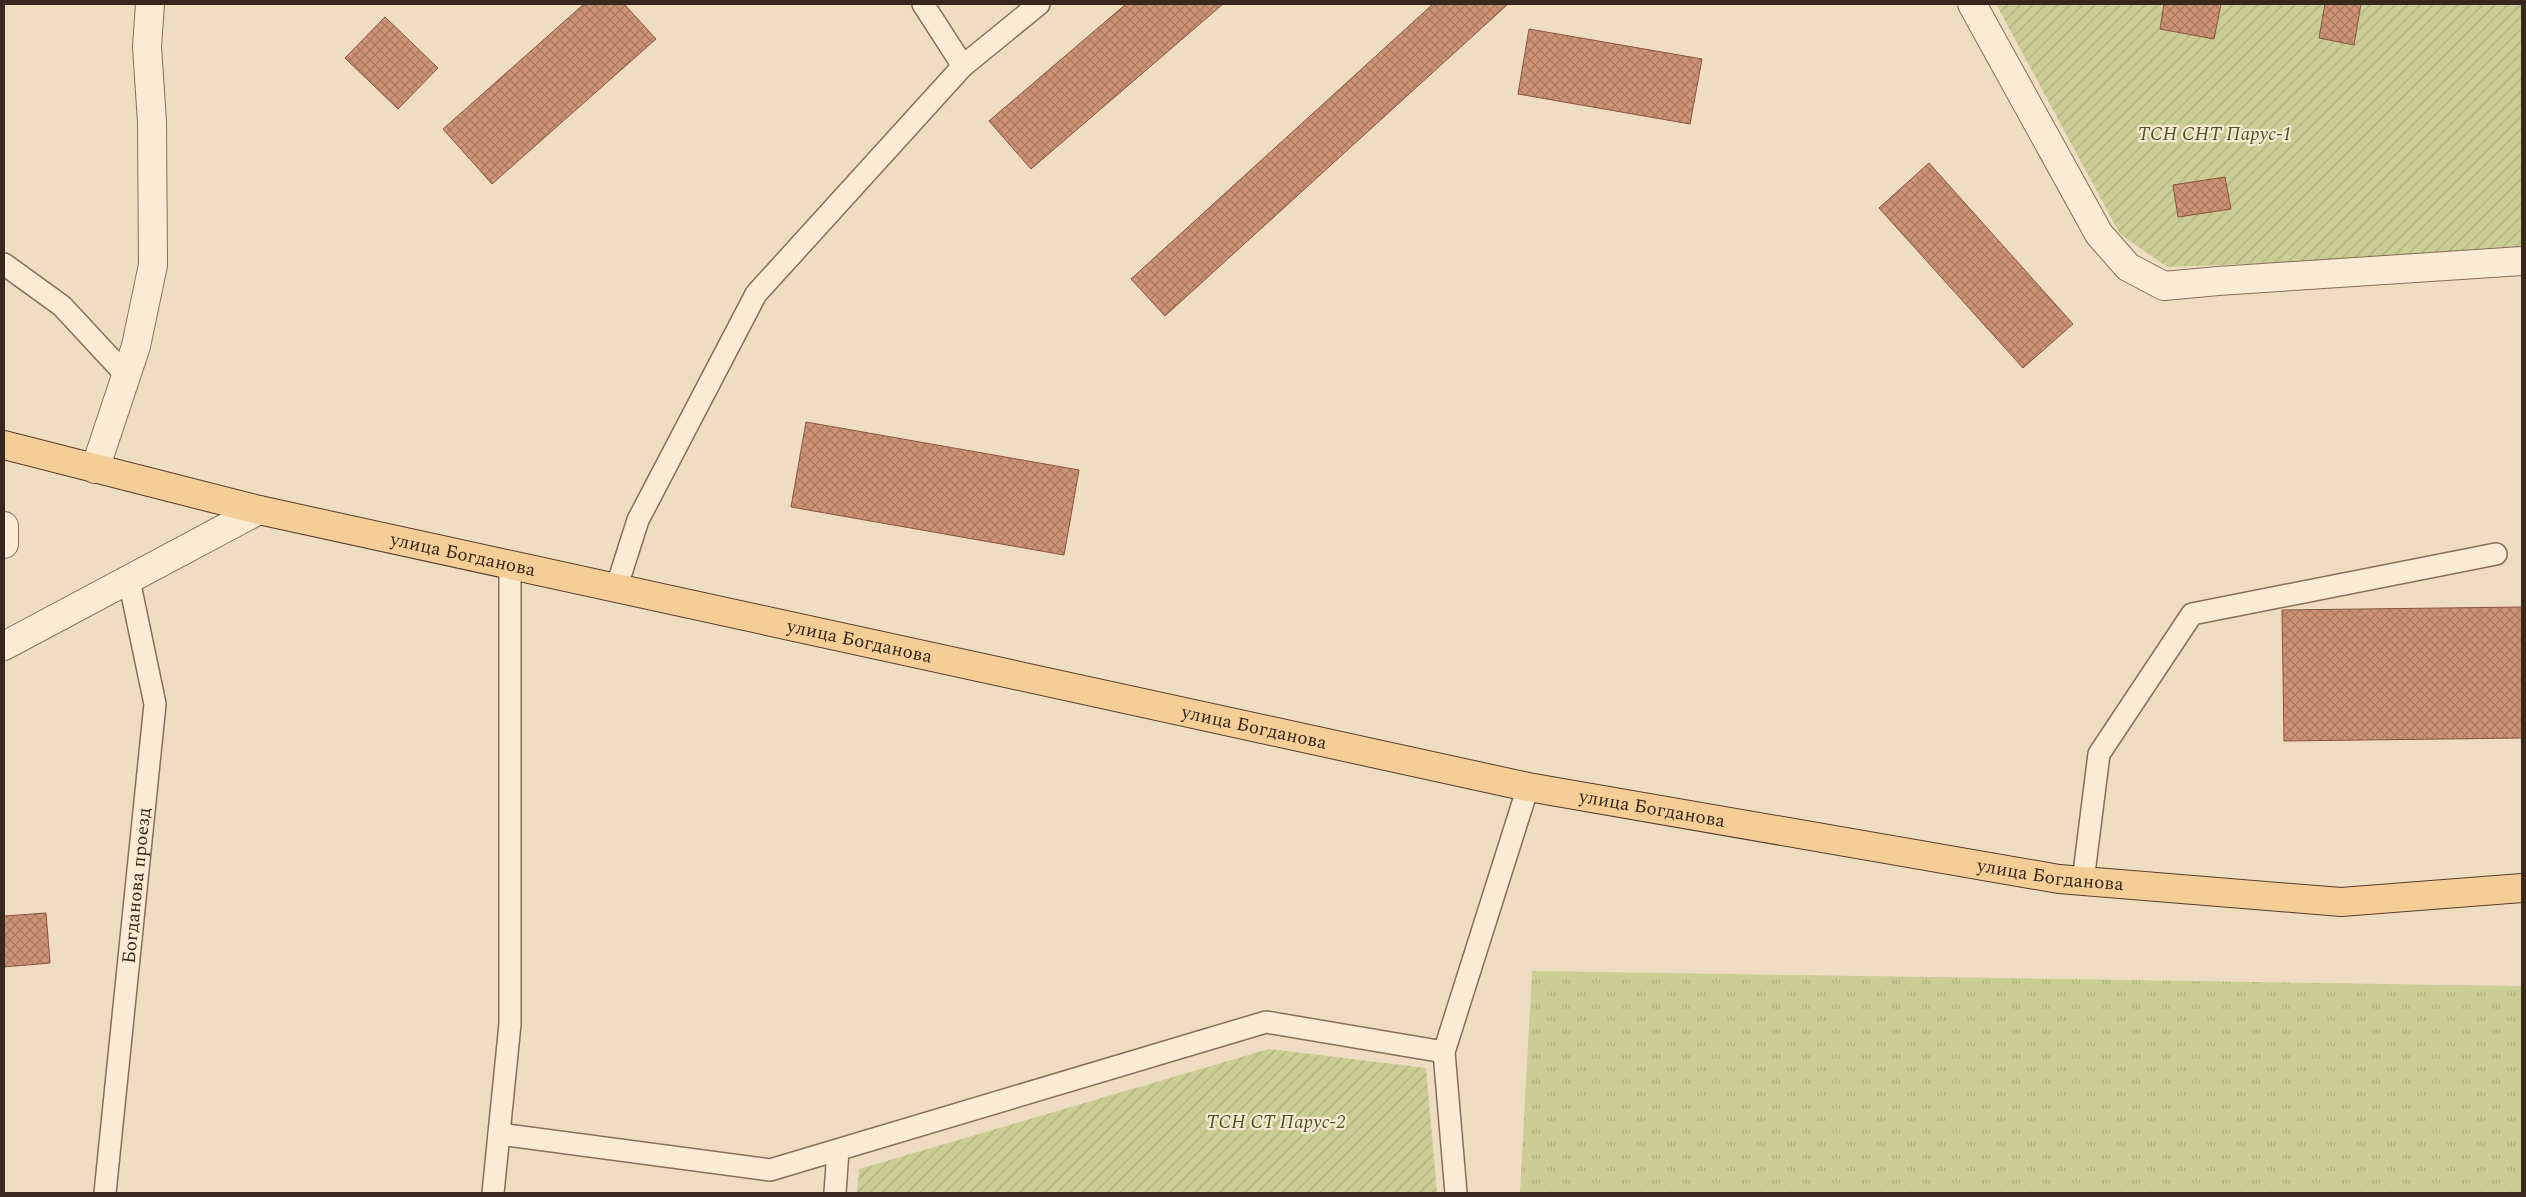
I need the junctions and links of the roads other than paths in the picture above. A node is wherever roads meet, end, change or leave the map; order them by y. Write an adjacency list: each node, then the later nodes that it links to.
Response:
1 (150, 4): 8 (street)
2 (923, 4): 5 (lane)
3 (1039, 4): 5 (lane)
4 (1972, 4): 6 (street)
5 (963, 66): 17 (lane)
6 (2522, 261)
7 (4, 264): 8 (lane)
8 (126, 375): 10 (street)
9 (4, 445): 10 (main road, улица Богданова)
10 (95, 469): 11 (main road, улица Богданова)
11 (259, 510): 15 (main road, улица Богданова); 16 (street)
12 (4, 526): 13 (street)
13 (4, 544)
14 (2496, 554): 20 (lane)
15 (510, 566): 17 (main road, улица Богданова); 23 (lane)
16 (129, 580): 18 (street); 25 (lane, Богданова проезд)
17 (616, 589): 19 (main road, улица Богданова)
18 (4, 646)
19 (1528, 787): 20 (main road, улица Богданова); 22 (lane)
20 (2083, 881): 21 (main road, улица Богданова)
21 (2522, 888)
22 (1444, 1052): 24 (lane); 28 (lane)
23 (499, 1134): 24 (lane); 26 (lane)
24 (838, 1150): 27 (lane)
25 (105, 1193)
26 (493, 1193)
27 (835, 1193)
28 (1456, 1193)

